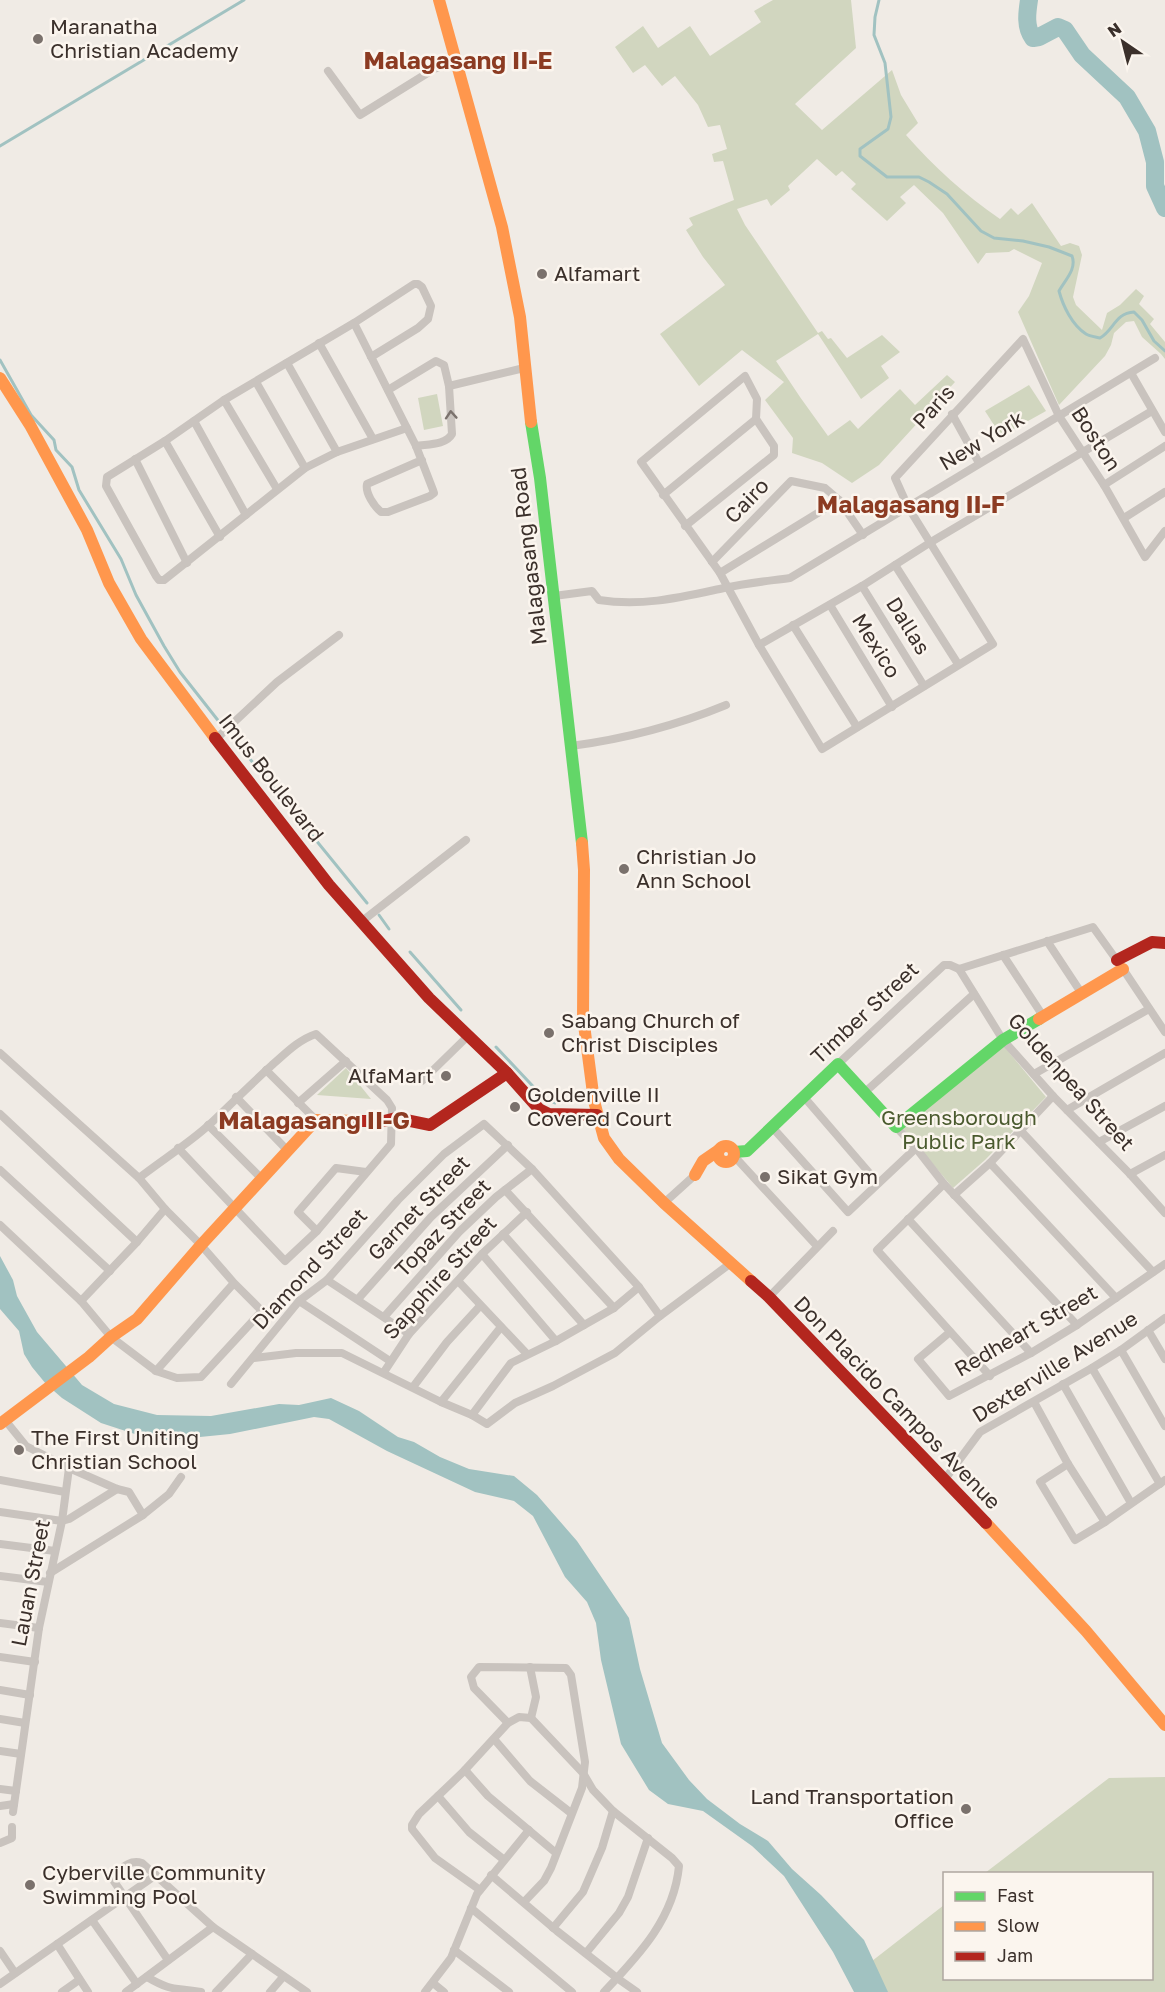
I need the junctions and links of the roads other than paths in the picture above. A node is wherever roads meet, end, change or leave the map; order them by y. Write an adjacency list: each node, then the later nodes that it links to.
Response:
1 (439, 0): 2 (main road, Malagasang Road)
2 (457, 61): 3 (street); 10 (main road, Malagasang Road)
3 (328, 71)
4 (354, 323): 6 (street); 7 (street); 7 (street)
5 (1023, 339): 18 (street, Paris); 19 (street, Boston)
6 (319, 343): 9 (street); 24 (street)
7 (371, 357): 15 (street)
8 (1155, 358): 11 (street, New York)
9 (287, 363): 13 (street); 28 (street)
10 (524, 368): 14 (street); 53 (main road, Malagasang Road)
11 (1131, 373): 17 (street); 19 (street, New York)
12 (0, 378): 63 (main road, Imus Boulevard)
13 (256, 382): 16 (street); 33 (street)
14 (449, 386): 15 (street); 26 (street, one-way to 14)
15 (388, 390): 22 (street)
16 (224, 400): 21 (street); 35 (street)
17 (1152, 411): 23 (street); 29 (street)
18 (952, 414): 32 (street); 39 (street, Paris)
19 (1059, 416): 29 (street, Boston); 32 (street, New York)
20 (756, 418): 37 (street); 37 (street); 42 (street)
21 (194, 421): 25 (street); 40 (street)
22 (407, 428): 24 (street); 26 (street)
23 (1165, 432)
24 (373, 439): 28 (street)
25 (165, 441): 30 (street); 45 (street)
26 (416, 446): 31 (street)
27 (1165, 446): 34 (street)
28 (337, 452): 33 (street)
29 (1084, 452): 34 (street, Boston); 46 (street)
30 (135, 459): 47 (street); 47 (street)
31 (422, 460): 31 (street)
32 (979, 463): 39 (street, New York)
33 (305, 468): 35 (street)
34 (1104, 485): 41 (street, Boston)
35 (277, 489): 40 (street)
36 (1165, 492): 41 (street)
37 (663, 495): 42 (street)
38 (838, 500): 44 (street, Cairo); 48 (street, Cairo); 50 (street)
39 (908, 507): 44 (street, New York); 46 (street)
40 (246, 515): 45 (street)
41 (1124, 518): 43 (street, Boston)
42 (685, 526): 48 (street)
43 (1165, 531)
44 (863, 535): 52 (street, New York)
45 (220, 537): 47 (street)
46 (930, 542): 49 (street); 58 (street)
47 (187, 562)
48 (712, 562): 50 (street)
49 (895, 565): 51 (street); 58 (street)
50 (720, 573): 52 (street)
51 (862, 586): 54 (street); 59 (street, Dallas)
52 (727, 587): 53 (street, New York); 57 (street)
53 (554, 596): 64 (main road, Malagasang Road)
54 (830, 605): 55 (street); 61 (street, Mexico)
55 (794, 625): 57 (street); 62 (street)
56 (339, 635): 63 (street)
57 (759, 645): 62 (street)
58 (957, 664): 59 (street)
59 (924, 686): 61 (street)
60 (726, 705): 64 (street)
61 (892, 706): 62 (street)
62 (857, 727)
63 (215, 740): 66 (main road, Imus Boulevard)
64 (571, 746): 95 (main road, Malagasang Road)
65 (466, 840): 66 (street)
66 (361, 922): 77 (main road, Imus Boulevard)
67 (1047, 941): 69 (street, Timber Street); 70 (street, Timber Street); 73 (street)
68 (1165, 944): 70 (main road)
69 (1002, 955): 71 (street, Timber Street); 75 (street)
70 (1120, 965): 73 (main road); 74 (street, Timber Street)
71 (959, 969): 72 (street, Goldenpea Street); 82 (street, Timber Street)
72 (974, 994): 78 (street, Goldenpea Street); 87 (street)
73 (1082, 994): 75 (main road)
74 (1149, 1009): 76 (street, Timber Street); 85 (street)
75 (1043, 1016): 78 (main road)
76 (1165, 1032)
77 (469, 1035): 84 (main road, Imus Boulevard); 86 (street)
78 (1003, 1040): 85 (street, Goldenpea Street); 100 (main road)
79 (0, 1053): 115 (street)
80 (1165, 1053): 93 (street)
81 (346, 1061): 83 (street); 91 (street); 97 (street)
82 (838, 1064): 87 (main road); 90 (main road, Timber Street)
83 (266, 1070): 89 (street); 91 (street)
84 (507, 1073): 95 (main road, Imus Boulevard); 97 (main road)
85 (1034, 1074): 88 (street, Goldenpea Street)
86 (422, 1081)
87 (864, 1093): 100 (main road)
88 (1053, 1096): 93 (street, Goldenpea Street); 101 (street)
89 (236, 1097): 98 (street); 106 (street)
90 (804, 1097): 99 (main road, Timber Street); 117 (street)
91 (298, 1103): 96 (street)
92 (1165, 1106): 102 (street)
93 (1067, 1110): 102 (street, Goldenpea Street)
94 (0, 1114): 131 (street)
95 (597, 1115): 121 (main road, Don Placido Campos Avenue)
96 (316, 1120): 97 (main road); 106 (main road)
97 (389, 1121): 112 (street)
98 (208, 1125): 104 (street); 116 (street)
99 (772, 1127): 107 (main road, Timber Street); 117 (street)
100 (896, 1127): 105 (street)
101 (1021, 1131): 109 (street); 138 (street)
102 (1099, 1142): 113 (street, Goldenpea Street)
103 (508, 1145): 110 (street, Diamond Street); 139 (street, Diamond Street); 145 (street, Garnet Street)
104 (178, 1148): 115 (street); 123 (street)
105 (916, 1148): 117 (street); 118 (street)
106 (288, 1151): 116 (main road)
107 (734, 1154): 114 (main road); 133 (street)
108 (1165, 1155): 113 (street)
109 (990, 1163): 120 (street); 144 (street)
110 (532, 1169): 119 (street, Topaz Street); 142 (street, Diamond Street)
111 (0, 1170): 137 (street)
112 (366, 1172): 128 (street); 128 (street)
113 (1130, 1174): 124 (street, Goldenpea Street)
114 (695, 1175): 121 (street)
115 (139, 1178): 122 (street)
116 (262, 1179): 123 (main road)
117 (879, 1183)
118 (944, 1184): 120 (street); 126 (street)
119 (505, 1191): 125 (street); 151 (street, Topaz Street)
120 (954, 1195): 154 (street)
121 (664, 1203): 135 (main road, Don Placido Campos Avenue)
122 (165, 1209): 131 (street); 132 (street)
123 (234, 1209): 128 (street); 132 (main road)
124 (1165, 1211)
125 (527, 1212): 130 (street, Sapphire Street); 149 (street)
126 (908, 1219): 157 (street); 162 (street)
127 (0, 1225): 146 (street)
128 (317, 1231)
129 (833, 1231): 133 (street)
130 (503, 1234): 134 (street, Sapphire Street); 153 (street)
131 (137, 1242): 137 (street)
132 (201, 1245): 141 (street); 159 (main road)
133 (817, 1246): 143 (street)
134 (482, 1254): 140 (street, Sapphire Street); 160 (street)
135 (731, 1263): 143 (main road, Don Placido Campos Avenue); 150 (street, Diamond Street)
136 (1165, 1264): 138 (street, Redheart Street)
137 (110, 1271): 146 (street)
138 (1153, 1272): 144 (street, Redheart Street)
139 (327, 1280): 145 (street); 147 (street, Diamond Street)
140 (459, 1282): 148 (street); 158 (street, Sapphire Street)
141 (234, 1283): 168 (street); 168 (street)
142 (639, 1287): 149 (street); 150 (street, Diamond Street)
143 (769, 1298): 182 (main road, Don Placido Campos Avenue)
144 (1116, 1298): 154 (street, Redheart Street)
145 (358, 1299): 151 (street)
146 (81, 1301): 159 (street)
147 (299, 1301): 164 (street, Diamond Street); 166 (street)
148 (480, 1305): 155 (street); 173 (street)
149 (614, 1308): 153 (street)
150 (660, 1316): 176 (street, Diamond Street)
151 (384, 1317): 158 (street)
152 (1165, 1318): 156 (street, Dexterville Avenue)
153 (584, 1325): 160 (street)
154 (1077, 1326): 162 (street, Redheart Street)
155 (501, 1327): 163 (street); 174 (street)
156 (1148, 1330): 161 (street, Dexterville Avenue); 165 (street)
157 (950, 1332): 170 (street); 170 (street, Redheart Street)
158 (410, 1334): 166 (street, Sapphire Street)
159 (111, 1337): 168 (street); 177 (main road)
160 (556, 1341): 163 (street)
161 (1121, 1350): 167 (street, Dexterville Avenue); 178 (street)
162 (1031, 1353): 170 (street, Redheart Street)
163 (527, 1354): 176 (street)
164 (254, 1358): 169 (street, Diamond Street); 171 (street)
165 (1165, 1359)
166 (390, 1360): 169 (street, Sapphire Street)
167 (1092, 1368): 172 (street, Dexterville Avenue); 184 (street)
168 (156, 1371)
169 (384, 1372): 173 (street, Diamond Street)
170 (990, 1376)
171 (231, 1384)
172 (1063, 1384): 175 (street, Dexterville Avenue); 187 (street)
173 (413, 1387): 174 (street, Diamond Street)
174 (441, 1402): 176 (street, Diamond Street)
175 (1034, 1402): 179 (street); 182 (street, Dexterville Avenue)
176 (472, 1415)
177 (2, 1422): 180 (street)
178 (1165, 1426)
179 (1068, 1464): 191 (street); 191 (street)
180 (69, 1468): 185 (street); 186 (street, Lauan Street)
181 (181, 1478): 189 (street)
182 (945, 1479): 207 (main road, Don Placido Campos Avenue)
183 (0, 1480): 186 (street)
184 (1162, 1482): 187 (street)
185 (117, 1489): 189 (street); 190 (street)
186 (65, 1492): 190 (street, Lauan Street)
187 (1131, 1503): 191 (street)
188 (0, 1512): 190 (street)
189 (143, 1515): 195 (street)
190 (62, 1521): 193 (street, Lauan Street)
191 (1105, 1522)
192 (0, 1544): 193 (street)
193 (55, 1551): 195 (street, Lauan Street)
194 (0, 1576): 195 (street)
195 (49, 1578): 197 (street, Lauan Street)
196 (0, 1623): 197 (street)
197 (39, 1628): 199 (street, Lauan Street)
198 (0, 1657): 199 (street)
199 (35, 1662): 202 (street, Lauan Street)
200 (530, 1667): 203 (street); 206 (street); 212 (street)
201 (0, 1690): 202 (street)
202 (30, 1695): 205 (street, Lauan Street)
203 (531, 1718): 206 (street); 212 (street)
204 (0, 1719): 205 (street)
205 (25, 1723): 210 (street, Lauan Street)
206 (508, 1723): 208 (street)
207 (1165, 1725)
208 (494, 1739): 211 (street); 218 (street)
209 (0, 1751): 210 (street)
210 (21, 1754): 214 (street, Lauan Street)
211 (465, 1770): 215 (street); 220 (street)
212 (583, 1773): 217 (street); 218 (street)
213 (0, 1789): 214 (street)
214 (16, 1791): 216 (street, Lauan Street)
215 (438, 1796): 224 (street); 227 (street)
216 (0, 1806)
217 (613, 1810): 221 (street); 233 (street)
218 (571, 1813): 223 (street)
219 (12, 1827): 222 (street)
220 (529, 1830): 223 (street); 224 (street)
221 (648, 1838): 237 (street); 243 (street)
222 (0, 1843)
223 (556, 1852): 229 (street)
224 (503, 1859): 226 (street)
225 (156, 1875): 228 (street); 228 (street); 232 (street)
226 (492, 1875): 227 (street); 229 (street)
227 (480, 1890): 230 (street)
228 (125, 1898): 231 (street); 239 (street)
229 (524, 1902): 233 (street)
230 (471, 1908): 235 (street); 258 (street)
231 (92, 1920): 234 (street); 247 (street)
232 (213, 1927): 238 (street); 239 (street)
233 (553, 1928): 237 (street)
234 (57, 1944): 240 (street); 244 (street)
235 (454, 1950): 245 (street); 257 (street)
236 (0, 1951): 240 (street)
237 (586, 1953): 243 (street)
238 (252, 1954): 242 (street); 252 (street)
239 (168, 1960): 241 (street)
240 (15, 1973): 246 (street)
241 (147, 1977): 247 (street); 251 (street)
242 (283, 1977): 253 (street); 254 (street)
243 (617, 1978): 259 (street); 260 (street)
244 (79, 1980): 248 (street); 249 (street)
245 (433, 1983): 255 (street); 256 (street)
246 (0, 1984)
247 (137, 1984): 250 (street)
248 (63, 1992)
249 (88, 1992)
250 (126, 1992)
251 (201, 1992)
252 (216, 1992)
253 (270, 1992)
254 (307, 1992)
255 (425, 1992)
256 (444, 1992)
257 (509, 1992)
258 (572, 1992)
259 (603, 1992)
260 (638, 1992)

